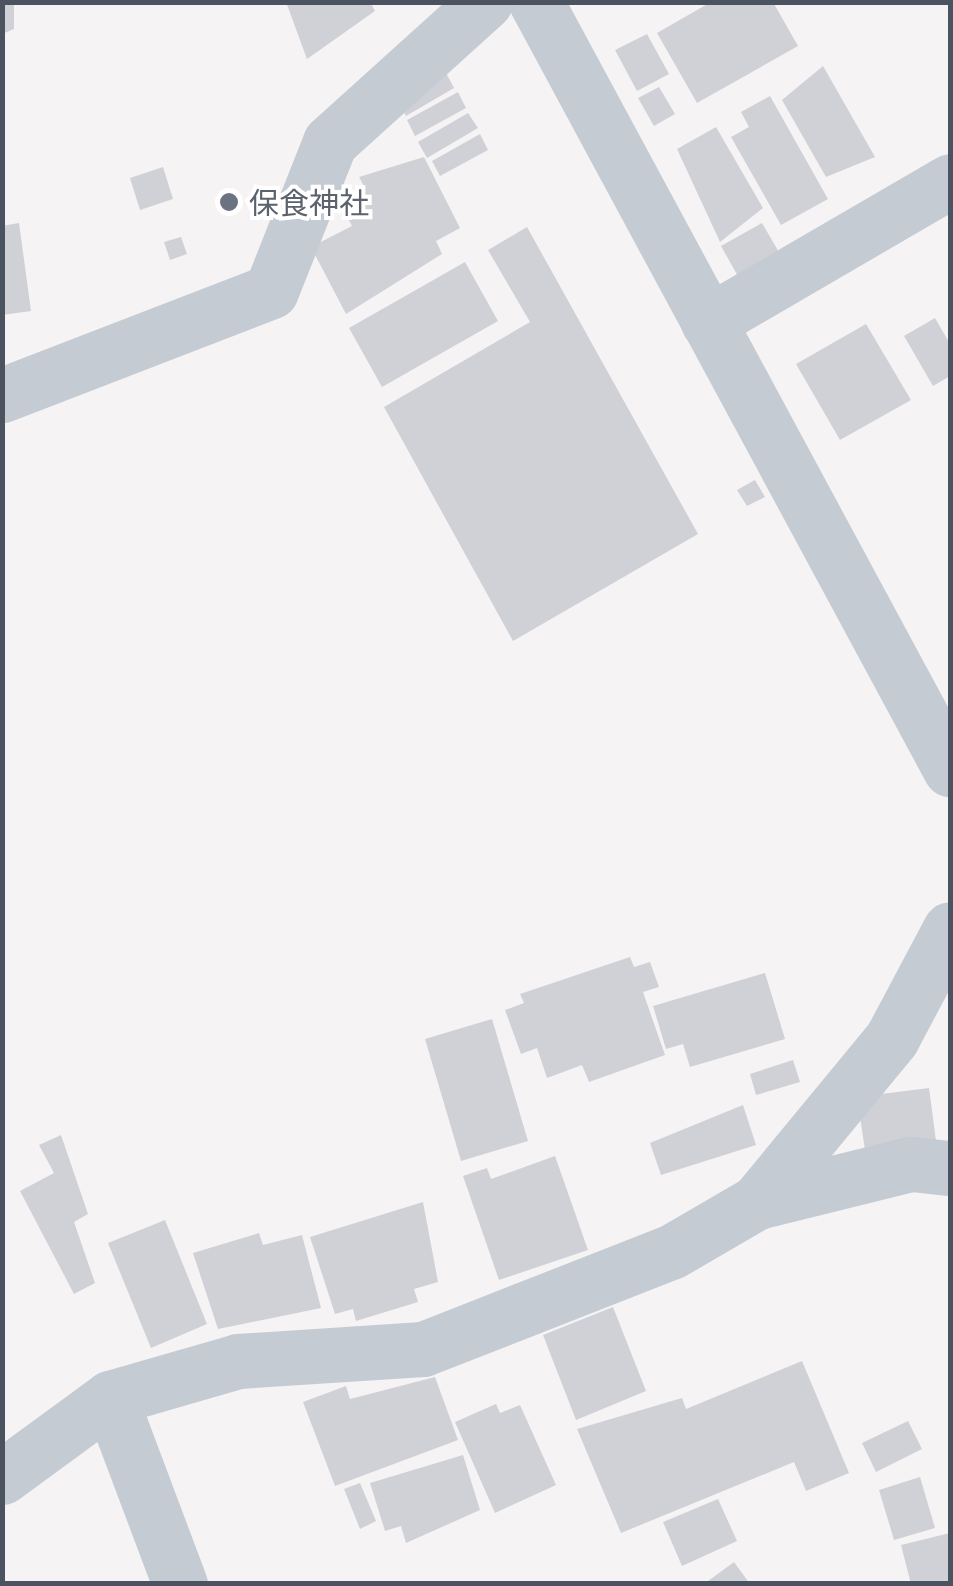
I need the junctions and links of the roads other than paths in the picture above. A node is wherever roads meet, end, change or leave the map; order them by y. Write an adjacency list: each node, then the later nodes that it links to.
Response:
1 (486, 2): 5 (street)
2 (536, 2): 4 (street)
3 (950, 181): 4 (street)
4 (708, 322): 6 (street)
5 (2, 395)
6 (950, 769)
7 (950, 929): 9 (street)
8 (950, 1168): 9 (street)
9 (757, 1202): 10 (street)
10 (110, 1398): 11 (street); 12 (street)
11 (2, 1476)
12 (180, 1584)

